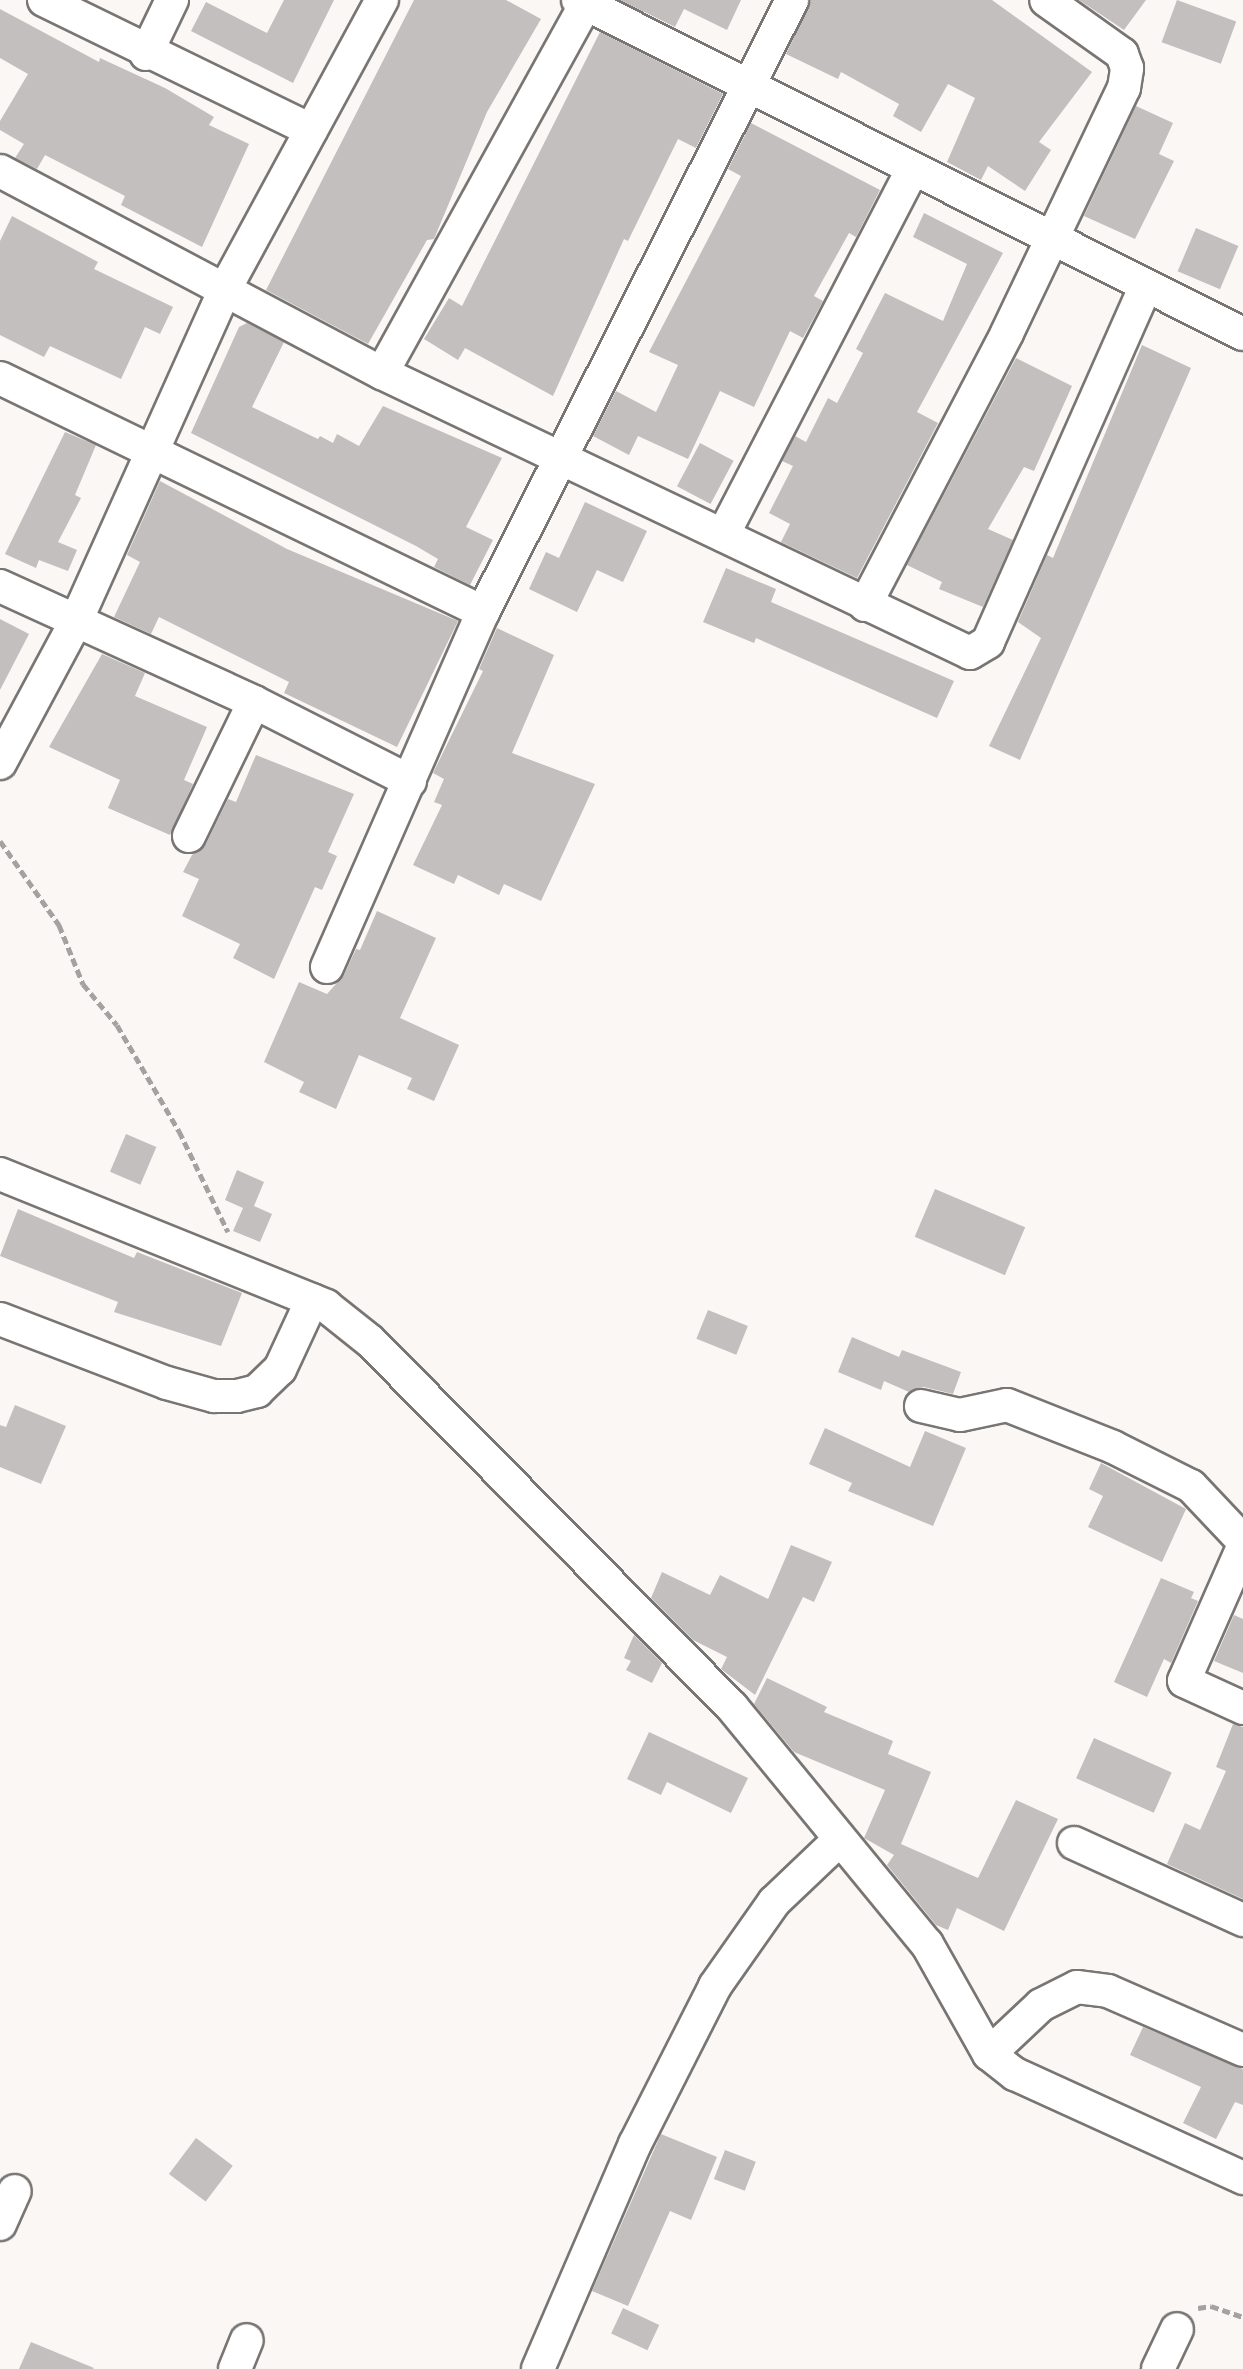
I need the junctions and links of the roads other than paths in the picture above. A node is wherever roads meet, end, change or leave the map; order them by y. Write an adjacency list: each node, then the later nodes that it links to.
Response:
1 (44, 0): 7 (street)
2 (172, 0): 7 (street)
3 (382, 0): 9 (street)
4 (792, 0): 8 (street)
5 (1046, 0): 12 (street)
6 (584, 1): 8 (street); 16 (street)
7 (146, 54): 9 (street)
8 (748, 83): 10 (street); 19 (street)
9 (311, 130): 14 (street)
10 (912, 170): 12 (street); 20 (street)
11 (0, 171): 14 (street)
12 (1051, 241): 13 (street); 22 (street)
13 (1146, 286): 15 (street); 22 (street)
14 (226, 287): 16 (street); 18 (street)
15 (1243, 334)
16 (382, 373): 19 (street)
17 (0, 378): 18 (street)
18 (152, 454): 23 (street); 24 (street)
19 (559, 458): 20 (street); 23 (street)
20 (723, 535): 22 (street)
21 (0, 586): 24 (street)
22 (865, 605)
23 (483, 612): 27 (street)
24 (76, 621): 25 (street); 26 (street)
25 (254, 702): 27 (street); 28 (street)
26 (0, 763)
27 (410, 781): 29 (street)
28 (189, 836)
29 (327, 967)
30 (0, 1174): 31 (street)
31 (312, 1300): 32 (street); 36 (street)
32 (0, 1319)
33 (921, 1406): 34 (street)
34 (1242, 1550): 35 (street)
35 (1243, 1708)
36 (838, 1841): 40 (street); 45 (street)
37 (1074, 1843): 38 (street)
38 (1243, 1920)
39 (1243, 2050): 40 (street)
40 (989, 2054): 41 (street)
41 (1243, 2178)
42 (15, 2191): 43 (street)
43 (0, 2224)
44 (1177, 2329): 46 (street)
45 (538, 2369)
46 (1158, 2369)

